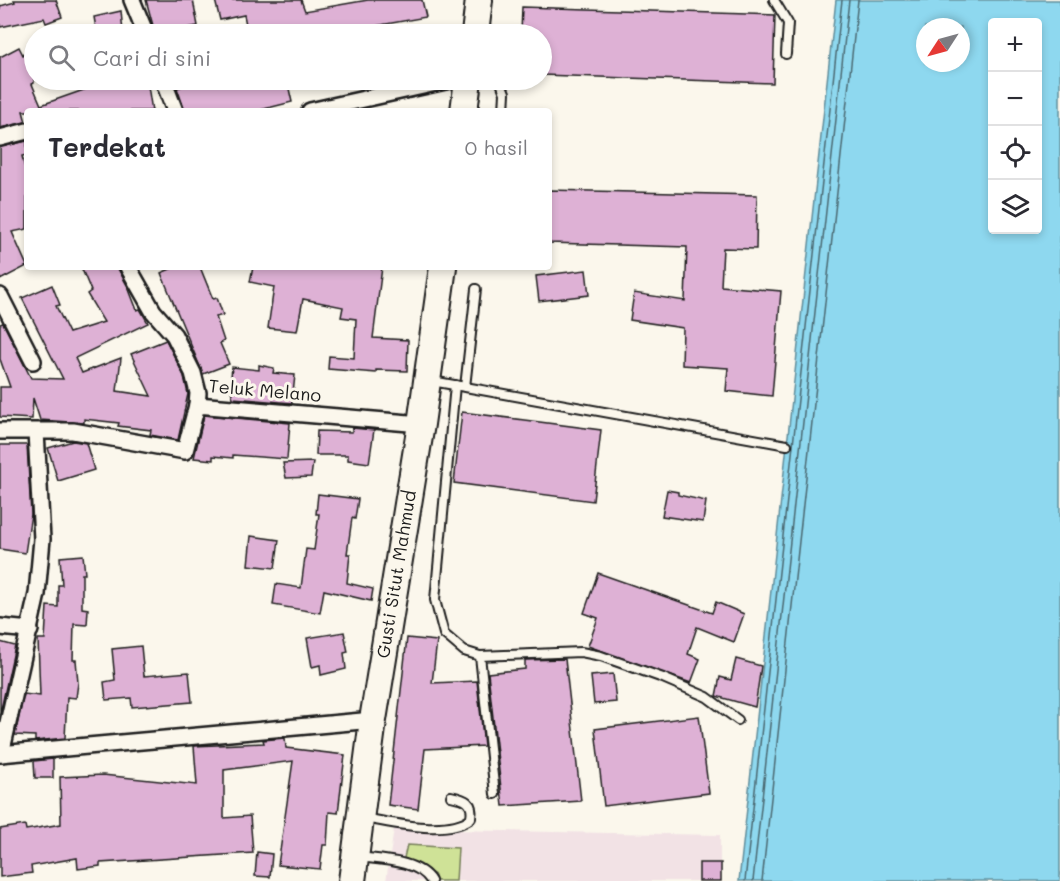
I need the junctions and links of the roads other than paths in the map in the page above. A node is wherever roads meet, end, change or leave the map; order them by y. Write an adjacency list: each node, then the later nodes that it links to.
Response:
1 (132, 0): 4 (street)
2 (479, 0): 5 (highway)
3 (774, 0): 6 (lane)
4 (142, 24)
5 (475, 24)
6 (786, 54)
7 (167, 90): 11 (street)
8 (405, 90): 12 (street)
9 (467, 90): 13 (highway)
10 (504, 90): 14 (lane)
11 (174, 108)
12 (324, 108)
13 (464, 108)
14 (504, 108)
15 (24, 132): 16 (street)
16 (0, 138)
17 (130, 270): 25 (street)
18 (443, 270): 22 (highway, Gusti Situt Mahmud)
19 (476, 289): 24 (lane)
20 (0, 296): 21 (street)
21 (33, 361)
22 (428, 380): 23 (lane); 26 (highway, Gusti Situt Mahmud)
23 (455, 385): 24 (lane); 32 (lane)
24 (465, 387): 29 (lane)
25 (197, 405): 26 (street, Teluk Melano); 28 (street, Teluk Melano)
26 (422, 424): 33 (highway, Gusti Situt Mahmud)
27 (0, 431): 28 (street, Teluk Melano)
28 (36, 432): 31 (street)
29 (787, 445)
30 (0, 627): 31 (street)
31 (30, 630): 35 (street)
32 (480, 656): 34 (lane); 36 (lane)
33 (372, 720): 35 (street); 38 (highway, Gusti Situt Mahmud)
34 (738, 720)
35 (1, 754)
36 (495, 794)
37 (451, 796): 38 (lane)
38 (359, 818): 39 (highway, Gusti Situt Mahmud)
39 (353, 869): 40 (lane)
40 (431, 881)

